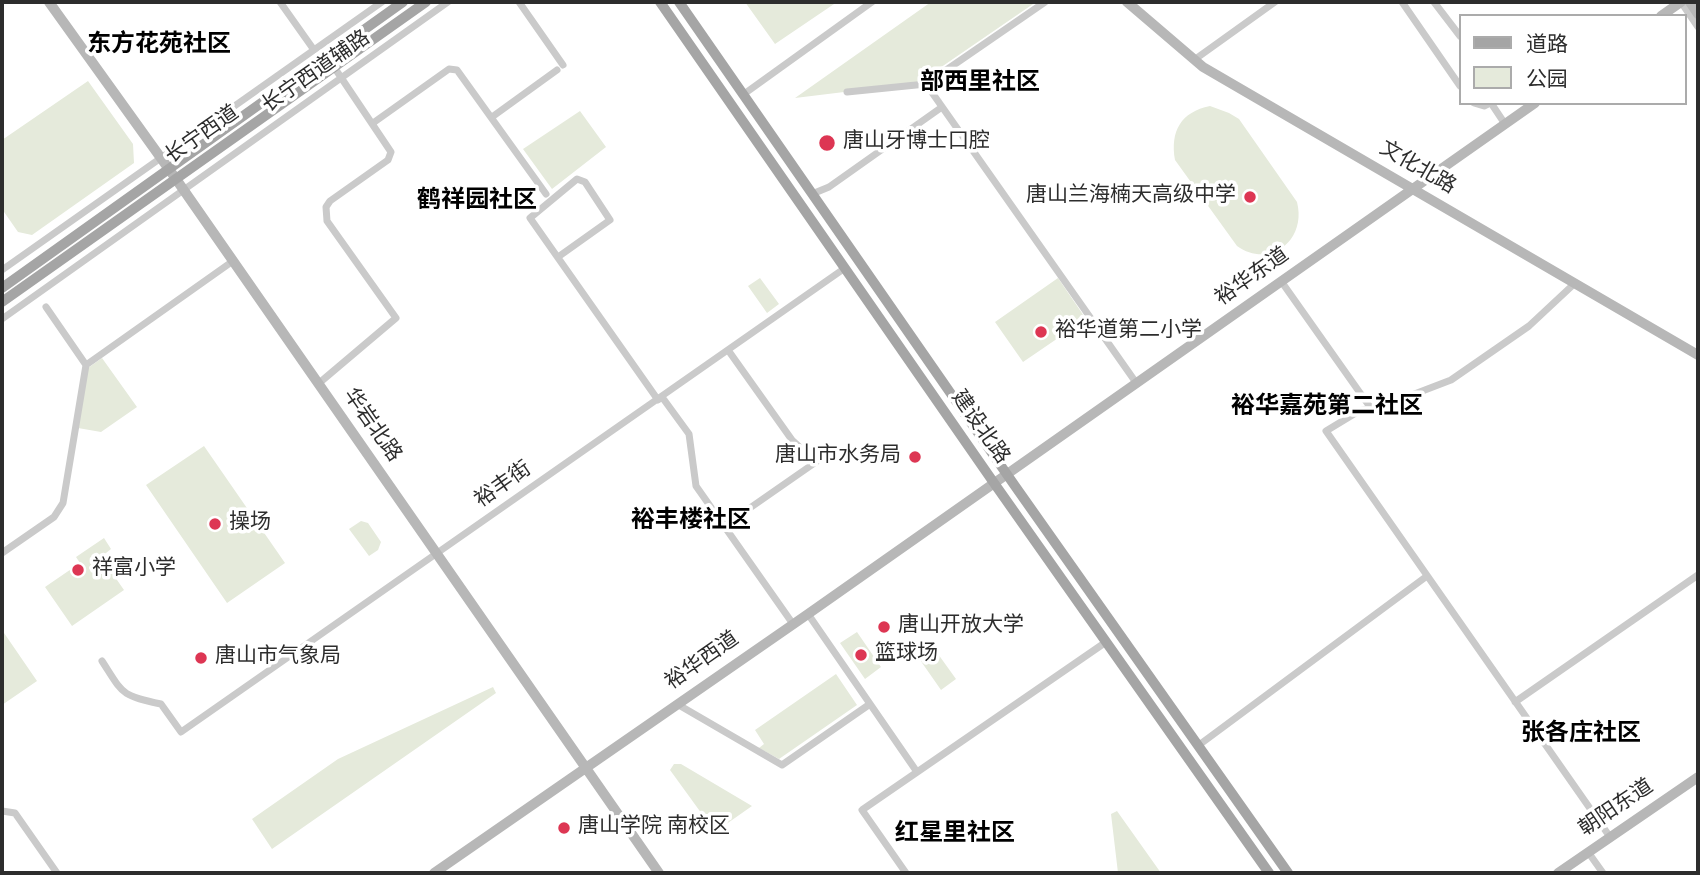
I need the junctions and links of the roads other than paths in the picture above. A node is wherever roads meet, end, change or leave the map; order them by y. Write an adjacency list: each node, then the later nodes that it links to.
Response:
1 (49, 2): 36 (street, 华岩北路)
2 (280, 2): 22 (street)
3 (382, 2): 22 (street, 长宁西道辅路)
4 (403, 2): 37 (main road, 长宁西道)
5 (426, 2): 24 (main road, 长宁西道)
6 (448, 2): 25 (street, 长宁西道辅路)
7 (519, 2): 33 (street)
8 (679, 2): 29 (main road, 建设北路)
9 (872, 2): 29 (street)
10 (1045, 2): 26 (street)
11 (1127, 2): 23 (street, 文化北路)
12 (1275, 2): 23 (street)
13 (1402, 2): 27 (street)
14 (1434, 2): 21 (street)
15 (1681, 2): 18 (street); 20 (street)
16 (1690, 2): 19 (street)
17 (660, 3): 44 (main road, 建设北路)
18 (1664, 14)
19 (1698, 14)
20 (1698, 27)
21 (1458, 33)
22 (314, 50): 36 (street, 长宁西道辅路)
23 (1194, 60): 38 (street, 文化北路)
24 (334, 67): 25 (street); 37 (main road, 长宁西道)
25 (341, 78): 34 (street); 39 (street, 长宁西道辅路)
26 (926, 83): 28 (street); 32 (street)
27 (1458, 83)
28 (847, 92)
29 (744, 94): 41 (main road, 建设北路)
30 (1491, 105): 35 (street)
31 (1532, 105): 35 (street, 裕华东道)
32 (942, 107): 41 (street); 56 (street)
33 (492, 117): 34 (street); 40 (street)
34 (373, 123): 55 (street)
35 (1505, 124): 38 (street, 裕华东道)
36 (161, 158): 37 (street, 华岩北路); 45 (street, 长宁西道辅路)
37 (173, 174): 39 (street, 华岩北路); 48 (main road, 长宁西道); 49 (main road, 长宁西道)
38 (1413, 189): 46 (street, 裕华东道); 47 (street, 文化北路)
39 (183, 190): 43 (street, 华岩北路); 51 (street, 长宁西道辅路)
40 (546, 194)
41 (812, 194): 59 (main road, 建设北路)
42 (558, 257): 42 (street); 57 (street)
43 (233, 261): 54 (street); 55 (street, 华岩北路)
44 (845, 268): 52 (street, 裕丰街); 60 (main road, 建设北路)
45 (2, 270)
46 (1281, 281): 56 (street, 裕华东道); 58 (street)
47 (1574, 284): 53 (street, 文化北路); 58 (street)
48 (2, 288)
49 (2, 302)
50 (46, 307): 54 (street)
51 (2, 319)
52 (728, 350): 57 (street, 裕丰街); 61 (street)
53 (1697, 351)
54 (86, 365): 63 (street)
55 (318, 384): 64 (street, 华岩北路)
56 (1137, 384): 59 (street, 裕华东道)
57 (660, 398): 61 (street); 64 (street, 裕丰街)
58 (1370, 407): 66 (street)
59 (1007, 474): 60 (street, 裕华东道); 74 (main road, 建设北路)
60 (994, 483): 67 (street, 裕华西道); 69 (main road, 建设北路)
61 (724, 526): 68 (street)
62 (2, 542): 63 (street)
63 (4, 551)
64 (436, 555): 70 (street, 裕丰街); 75 (street, 华岩北路)
65 (1698, 575): 71 (street)
66 (1427, 576): 71 (street); 74 (street)
67 (808, 614): 68 (street, 裕华西道); 73 (street)
68 (793, 624): 72 (street, 裕华西道)
69 (1106, 642): 76 (street); 85 (main road, 建设北路)
70 (102, 661)
71 (1516, 702): 79 (street)
72 (677, 704): 73 (street); 75 (street, 裕华西道)
73 (870, 705): 76 (street)
74 (1199, 745): 86 (main road, 建设北路)
75 (586, 768): 82 (street, 裕华西道); 83 (street, 华岩北路)
76 (917, 772): 84 (street)
77 (1698, 776): 79 (street, 朝阳东道)
78 (2, 811): 81 (street)
79 (1610, 837): 80 (street, 朝阳东道)
80 (1588, 852): 87 (street, 朝阳东道); 88 (street)
81 (57, 873)
82 (434, 873)
83 (659, 873)
84 (906, 873)
85 (1269, 873)
86 (1289, 873)
87 (1559, 873)
88 (1603, 873)

